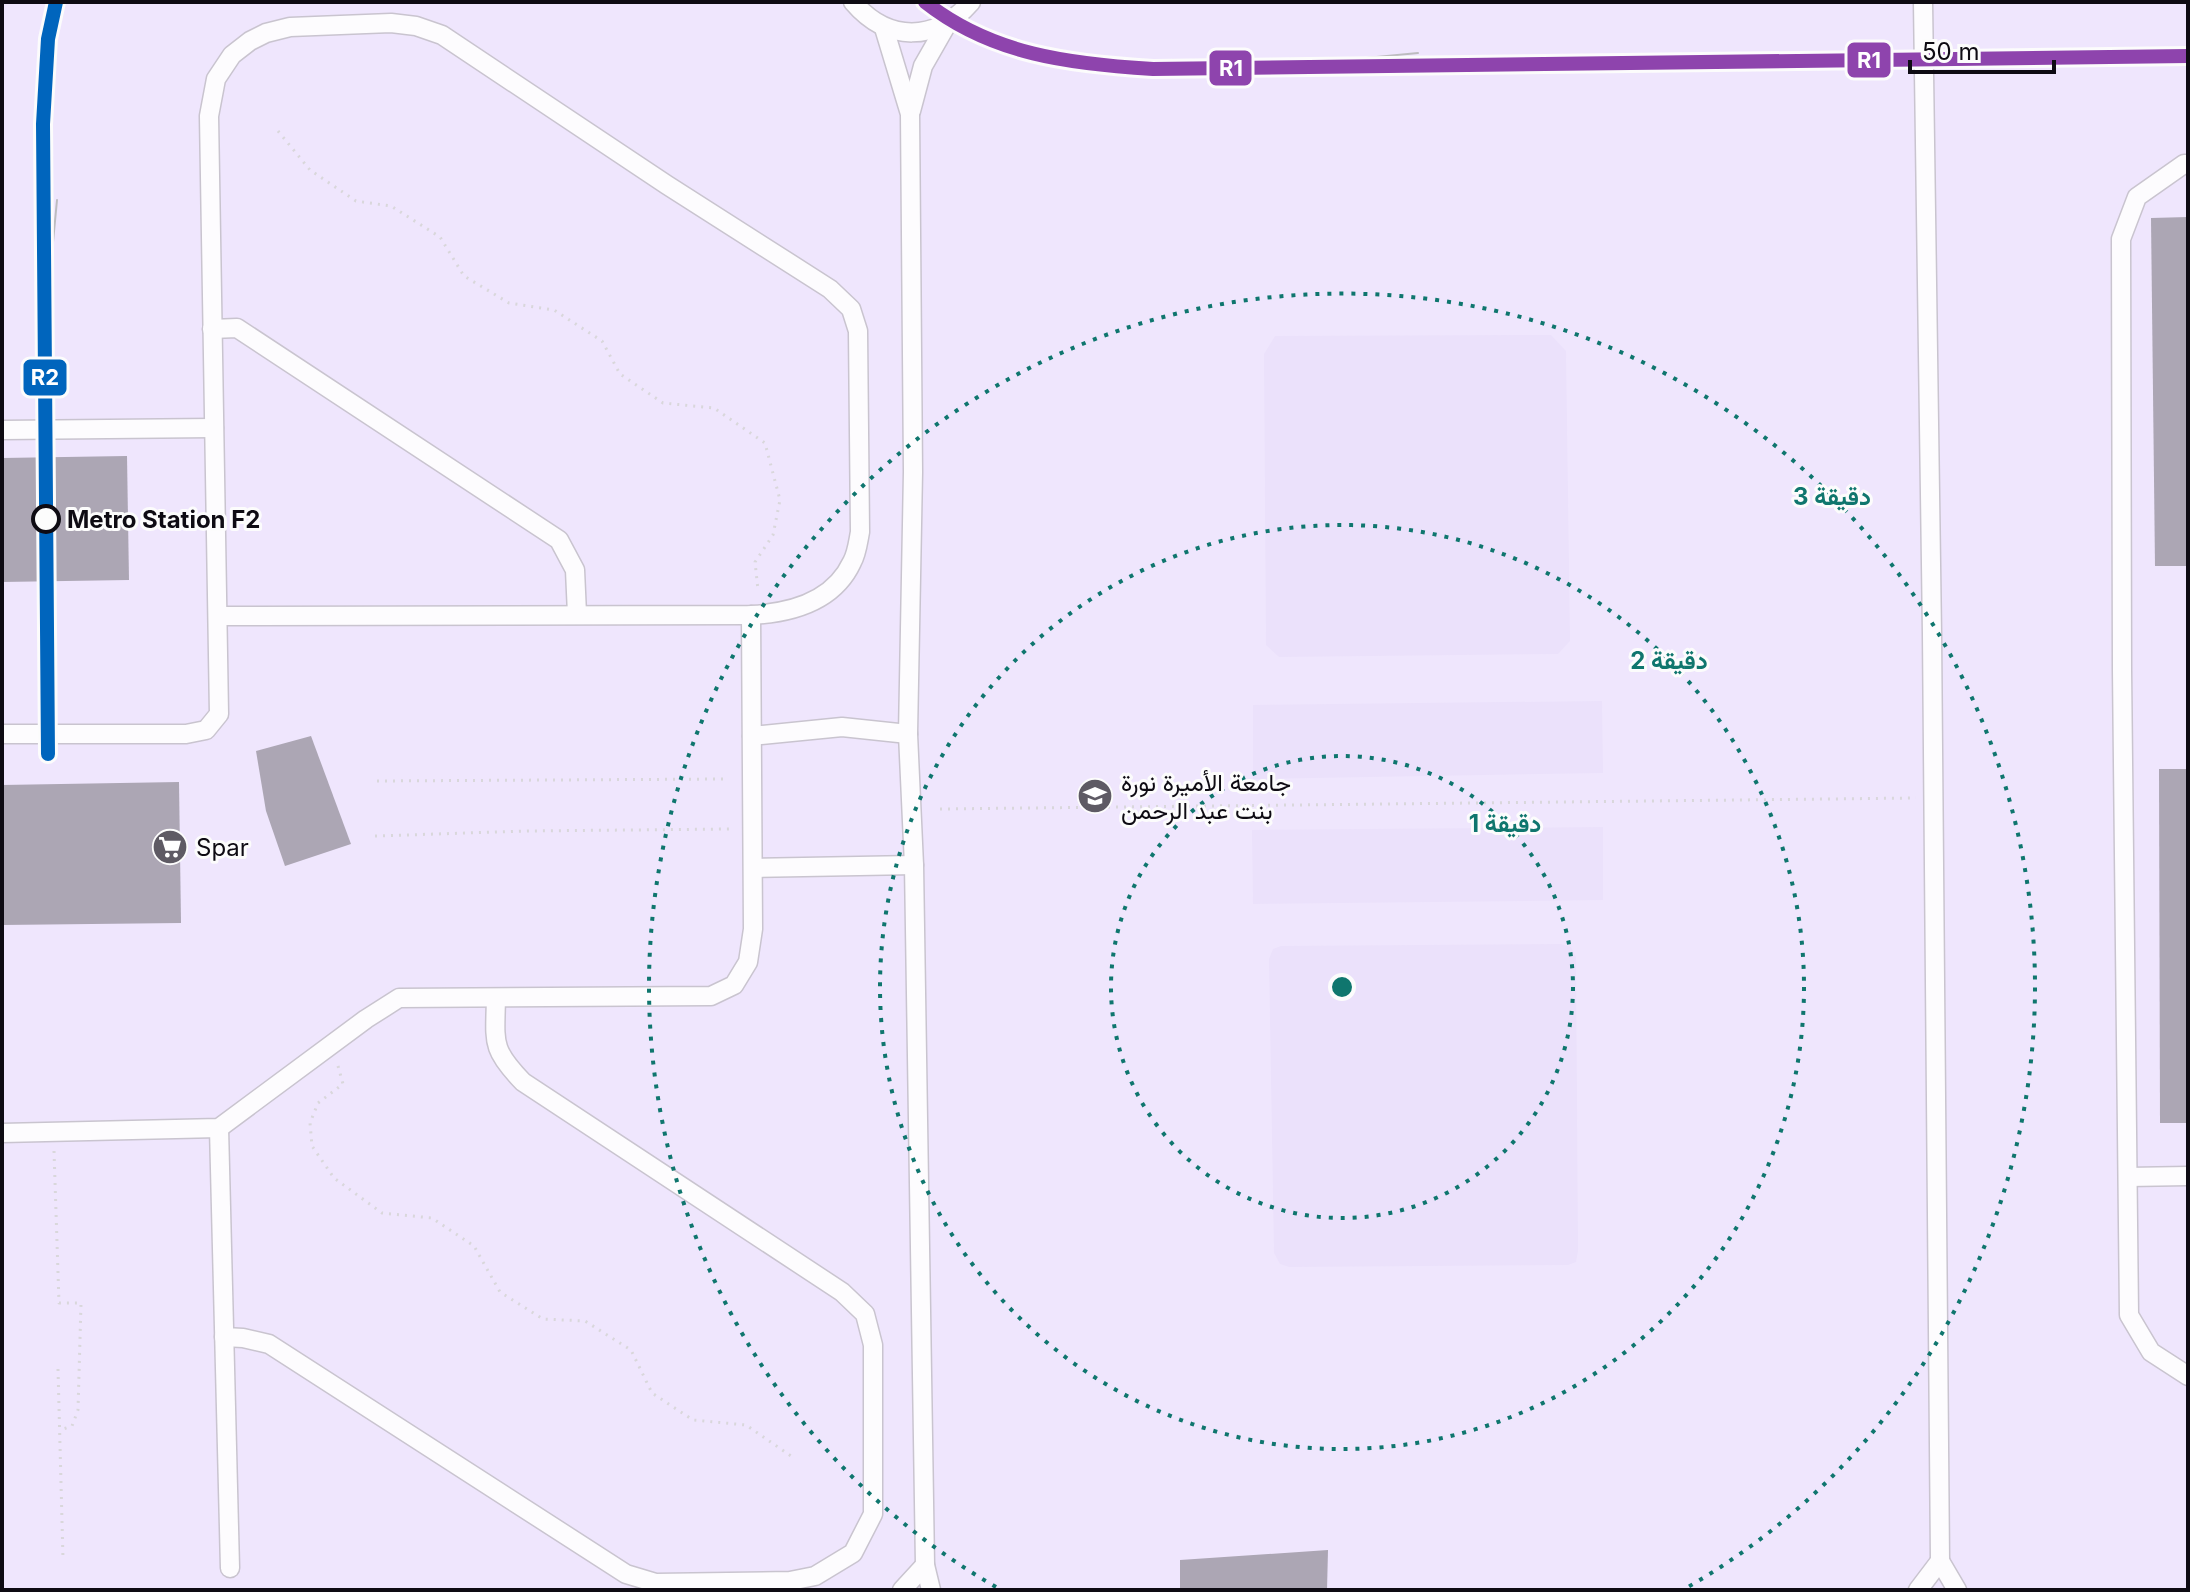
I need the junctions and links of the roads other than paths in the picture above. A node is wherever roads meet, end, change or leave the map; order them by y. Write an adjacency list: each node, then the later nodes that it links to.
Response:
1 (853, 2): 5 (street)
2 (971, 2): 4 (street)
3 (1923, 2): 26 (street)
4 (947, 24): 5 (street); 6 (street)
5 (884, 28): 6 (street)
6 (910, 114): 15 (street)
7 (2188, 164): 23 (street)
8 (212, 329): 9 (street); 11 (street); 12 (street)
9 (214, 428): 10 (street); 13 (street)
10 (2, 430)
11 (577, 614): 12 (street); 13 (street)
12 (751, 615): 16 (street)
13 (218, 616): 14 (street)
14 (2, 734)
15 (908, 734): 16 (street); 17 (street)
16 (752, 736): 18 (street)
17 (914, 865): 18 (street); 27 (street)
18 (754, 868): 19 (street)
19 (496, 998): 20 (street); 24 (street)
20 (219, 1128): 21 (street); 24 (street)
21 (2, 1133)
22 (2188, 1176): 23 (street)
23 (2128, 1177): 25 (street)
24 (224, 1337): 28 (street)
25 (2188, 1376)
26 (1940, 1561): 31 (street); 32 (street)
27 (925, 1565): 29 (street); 30 (street)
28 (230, 1568)
29 (902, 1590)
30 (931, 1590)
31 (1918, 1590)
32 (1957, 1590)

